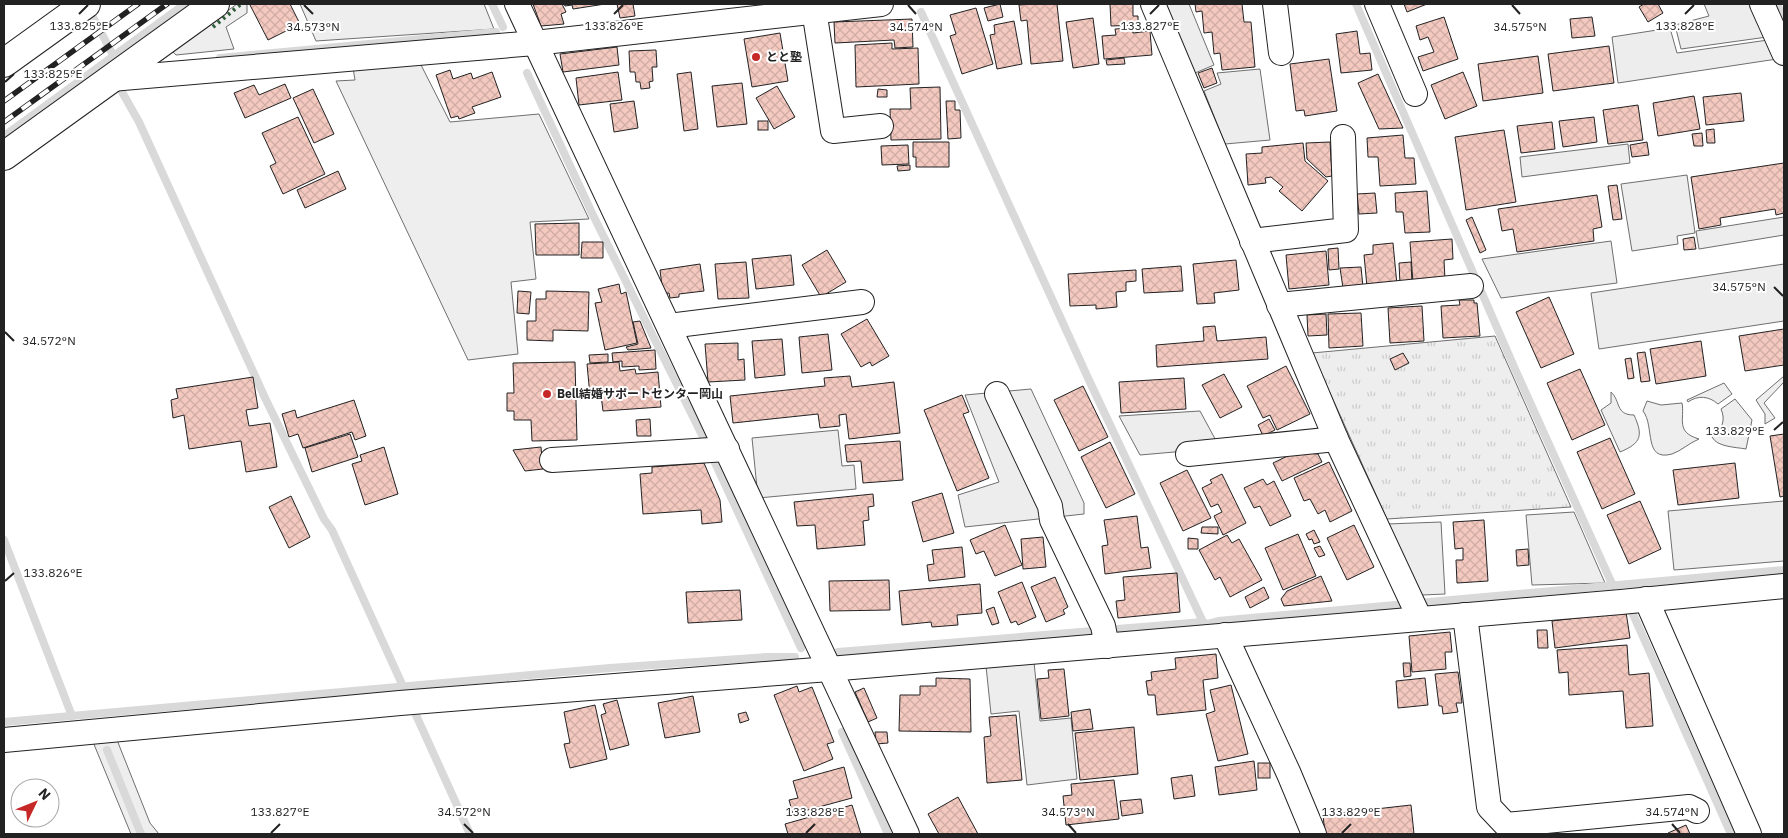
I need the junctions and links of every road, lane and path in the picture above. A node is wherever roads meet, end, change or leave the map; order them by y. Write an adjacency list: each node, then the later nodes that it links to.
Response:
1 (86, 4): 13 (street)
2 (215, 4): 14 (street)
3 (517, 4): 10 (street)
4 (881, 4): 9 (street)
5 (1152, 4): 19 (street)
6 (1274, 4): 11 (street)
7 (1377, 4): 15 (street)
8 (1762, 4): 12 (street)
9 (826, 7): 10 (street); 16 (street)
10 (535, 43): 14 (street); 23 (street)
11 (1282, 53)
12 (1784, 53)
13 (4, 63)
14 (111, 79): 18 (street)
15 (1416, 94)
16 (881, 126)
17 (1344, 137): 19 (street)
18 (4, 156)
19 (1252, 242): 22 (street)
20 (1472, 286): 22 (street)
21 (862, 302): 23 (street)
22 (1278, 305): 25 (street)
23 (669, 326): 26 (street)
24 (998, 394): 33 (street)
25 (1336, 439): 27 (street); 31 (street)
26 (715, 450): 28 (street); 35 (street)
27 (1188, 454)
28 (552, 460)
29 (1784, 586): 30 (street)
30 (1633, 600): 32 (street); 40 (street)
31 (1415, 609): 32 (street); 34 (street)
32 (1465, 615): 37 (street)
33 (1105, 636): 34 (street); 35 (street)
34 (1218, 636): 39 (street)
35 (829, 669): 36 (street); 38 (street)
36 (4, 740)
37 (1698, 812)
38 (907, 834)
39 (1314, 834)
40 (1749, 834)

